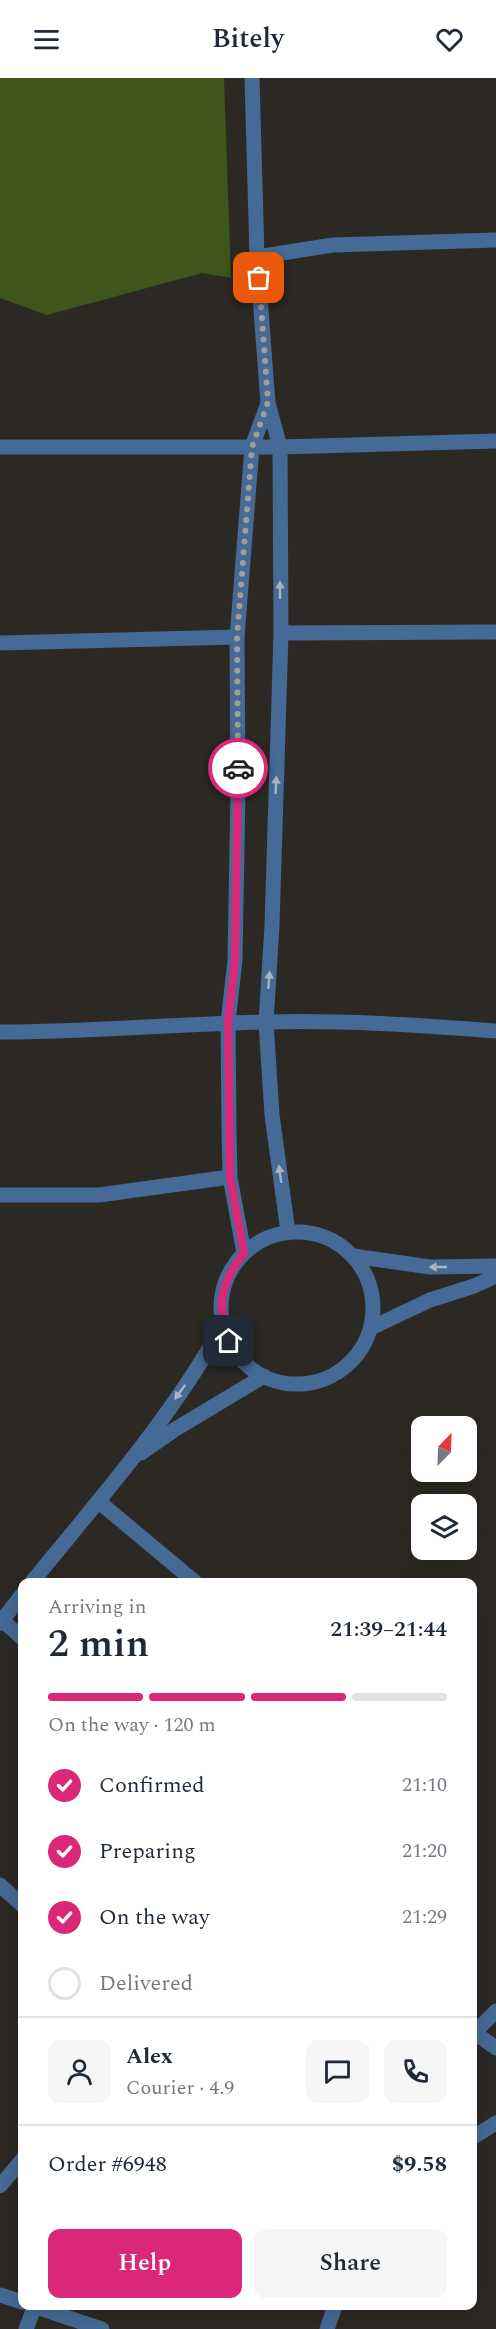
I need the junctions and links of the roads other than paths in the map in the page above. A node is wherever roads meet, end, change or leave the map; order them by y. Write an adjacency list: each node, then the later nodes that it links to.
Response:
1 (252, 78): 3 (street)
2 (496, 240): 3 (street)
3 (257, 257): 4 (street)
4 (268, 402): 7 (street); 8 (street)
5 (496, 441): 8 (street)
6 (0, 447): 7 (street)
7 (252, 447): 8 (street); 11 (street)
8 (280, 447): 10 (street, one-way to 8)
9 (496, 632): 10 (street)
10 (280, 633): 13 (street, one-way to 10)
11 (237, 637): 12 (street); 14 (street)
12 (0, 643)
13 (266, 1022): 14 (street); 15 (street); 19 (street, one-way to 13)
14 (228, 1023): 16 (street); 17 (street)
15 (496, 1031)
16 (0, 1032)
17 (230, 1177): 18 (street); 20 (street)
18 (0, 1195)
19 (288, 1232): 20 (street); 21 (street)
20 (244, 1253): 24 (street)
21 (353, 1256): 22 (street, one-way to 21); 25 (street)
22 (496, 1266)
23 (496, 1276): 25 (street)
24 (223, 1325): 26 (street); 27 (street, one-way to 27)
25 (373, 1327): 26 (street)
26 (264, 1376): 27 (street)
27 (131, 1460): 28 (street)
28 (98, 1501): 29 (street); 30 (street)
29 (35, 1578)
30 (190, 1578)
31 (18, 1600): 32 (street)
32 (1, 1622): 33 (street)
33 (18, 1635)
34 (0, 1885): 35 (street)
35 (18, 1901)
36 (496, 2011): 37 (street)
37 (477, 2028)
38 (477, 2035): 39 (street)
39 (496, 2048)
40 (496, 2124): 41 (street)
41 (477, 2135)
42 (18, 2165): 43 (street)
43 (0, 2186)
44 (0, 2295): 45 (street)
45 (18, 2301)
46 (33, 2310): 49 (street)
47 (46, 2310): 50 (street)
48 (334, 2310): 51 (street)
49 (26, 2329)
50 (102, 2329)
51 (327, 2329)

